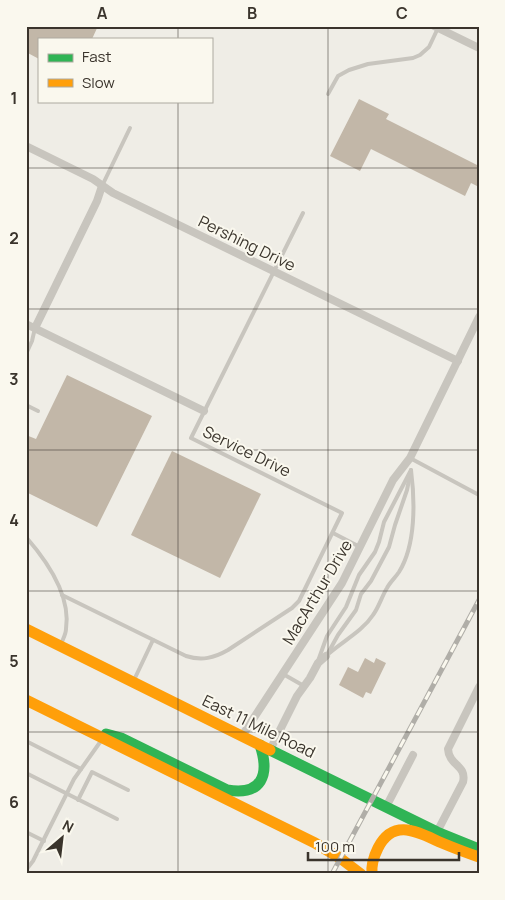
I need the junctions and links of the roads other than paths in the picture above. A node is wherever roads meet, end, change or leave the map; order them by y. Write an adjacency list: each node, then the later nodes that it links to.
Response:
1 (436, 27): 2 (street); 3 (lane)
2 (479, 48)
3 (328, 94)
4 (130, 128): 6 (lane)
5 (26, 146): 6 (street, Pershing Drive)
6 (102, 186): 8 (street, Pershing Drive); 11 (street)
7 (303, 213): 8 (lane)
8 (274, 272): 13 (street, Pershing Drive); 16 (lane)
9 (479, 317): 13 (street, MacArthur Drive)
10 (26, 324): 11 (street, Service Drive)
11 (35, 328): 12 (lane); 16 (street, Service Drive)
12 (26, 354)
13 (458, 361): 17 (street, MacArthur Drive)
14 (26, 405): 15 (lane)
15 (38, 411)
16 (204, 411): 20 (lane, Service Drive)
17 (410, 458): 18 (street); 19 (lane); 22 (street, MacArthur Drive)
18 (411, 470): 28 (lane); 28 (lane); 29 (lane)
19 (479, 495)
20 (333, 533): 22 (lane); 26 (lane)
21 (26, 537): 23 (lane)
22 (360, 547): 30 (street, MacArthur Drive)
23 (62, 595): 26 (lane); 27 (lane)
24 (26, 629): 27 (main road, East 11 Mile Road)
25 (26, 638): 27 (main road)
26 (153, 640): 31 (lane)
27 (61, 646): 31 (main road, East 11 Mile Road)
28 (326, 656): 29 (street)
29 (318, 663): 32 (street)
30 (283, 674): 32 (lane); 36 (street, MacArthur Drive)
31 (132, 682): 36 (main road, East 11 Mile Road)
32 (304, 686): 39 (street)
33 (479, 687): 49 (street)
34 (26, 700): 35 (main road)
35 (83, 728): 37 (main road); 39 (main road)
36 (242, 736): 39 (main road, East 11 Mile Road)
37 (103, 738): 41 (lane); 53 (main road)
38 (26, 741): 41 (lane)
39 (265, 747): 46 (main road, East 11 Mile Road)
40 (413, 755): 46 (street)
41 (81, 769): 44 (lane)
42 (26, 777): 44 (lane)
43 (128, 790): 45 (lane)
44 (66, 794): 45 (lane); 50 (lane)
45 (78, 800): 47 (lane)
46 (386, 807): 49 (main road, East 11 Mile Road)
47 (117, 819)
48 (26, 832): 50 (lane)
49 (437, 832): 51 (main road, East 11 Mile Road)
50 (44, 841): 52 (lane)
51 (478, 850): 54 (main road)
52 (26, 870)
53 (362, 874)
54 (372, 874)

